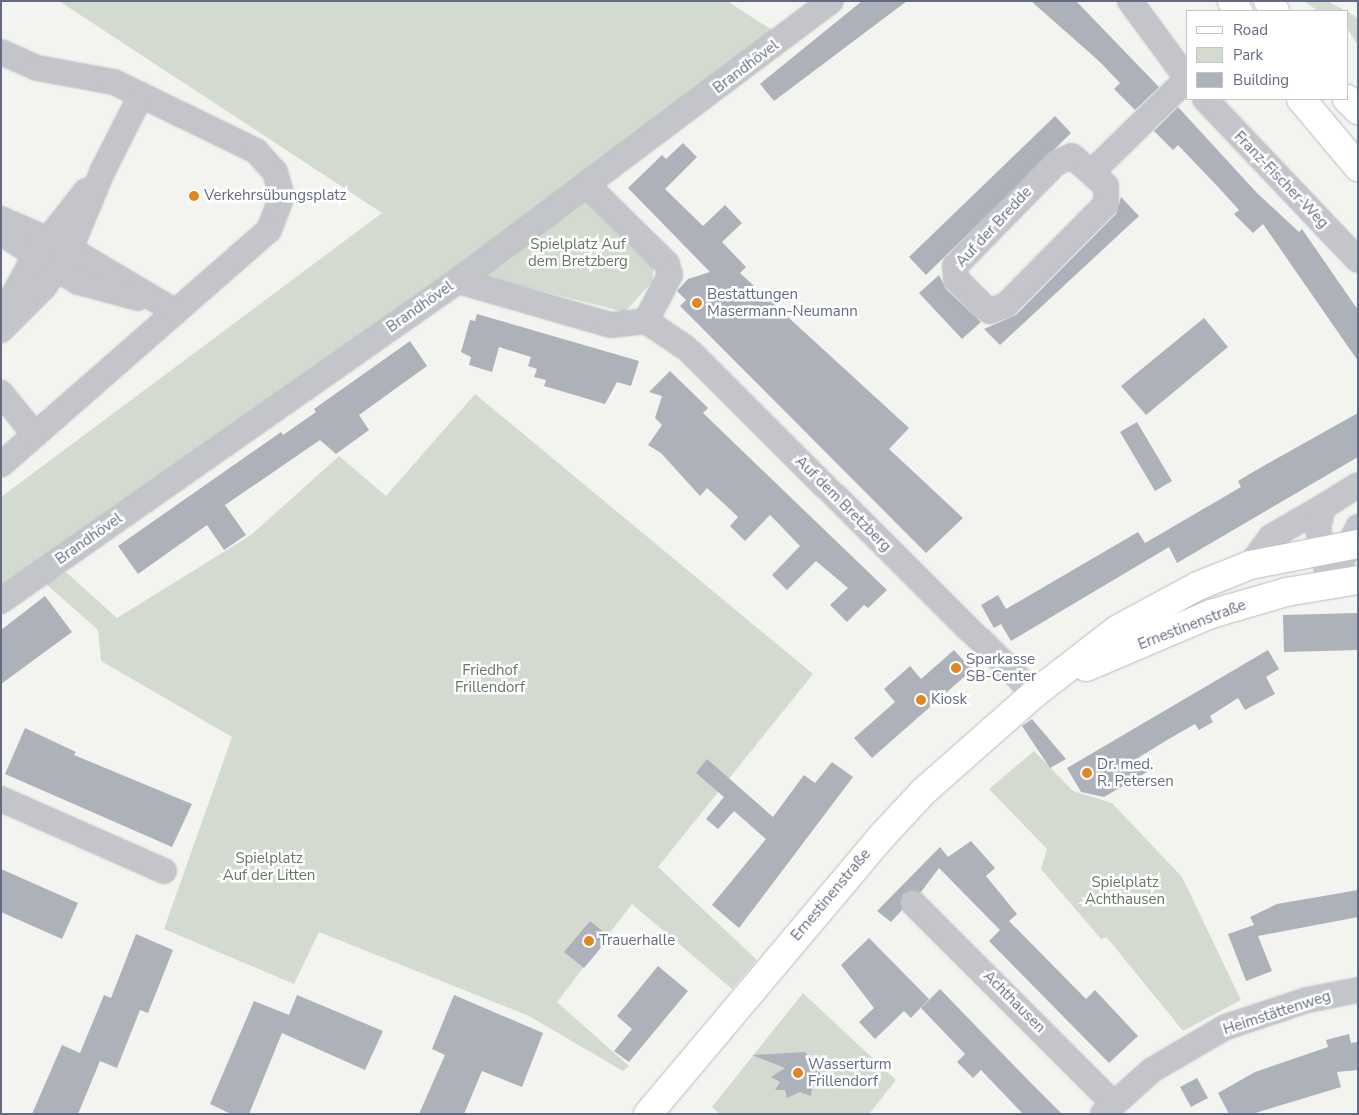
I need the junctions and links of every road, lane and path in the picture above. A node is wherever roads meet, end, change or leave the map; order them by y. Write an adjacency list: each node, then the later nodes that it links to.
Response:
1 (831, 1): 14 (street, Brandhövel)
2 (1130, 1): 4 (street)
3 (1, 52): 6 (street)
4 (1186, 79)
5 (1186, 81): 13 (street)
6 (141, 95): 12 (street); 22 (street)
7 (1206, 100): 19 (street, Franz-Fischer-Weg)
8 (1301, 100): 11 (main road)
9 (1348, 100): 10 (main road)
10 (1358, 110)
11 (1358, 167)
12 (103, 170): 17 (street); 18 (street)
13 (1093, 171): 13 (street, Auf der Bredde)
14 (587, 186): 21 (street, Brandhövel); 24 (street)
15 (1, 219): 17 (street)
16 (1, 233): 17 (street)
17 (42, 247): 18 (street); 20 (street); 23 (street)
18 (70, 249): 20 (street); 22 (street)
19 (1358, 260)
20 (57, 269): 22 (street); 25 (street)
21 (458, 281): 24 (street); 36 (street, Brandhövel)
22 (166, 307): 27 (street)
23 (1, 318)
24 (646, 321): 37 (street, Auf dem Bretzberg)
25 (1, 330)
26 (1, 392): 27 (street)
27 (35, 435): 28 (street)
28 (1, 465)
29 (1358, 485): 30 (street)
30 (1324, 507): 32 (street); 33 (street)
31 (1355, 539): 32 (main road, Ernestinenstraße); 35 (street)
32 (1323, 549): 33 (main road, Ernestinenstraße); 35 (street)
33 (1250, 566): 37 (main road, Ernestinenstraße)
34 (1358, 580): 35 (main road, Ernestinenstraße)
35 (1330, 584): 37 (main road, Ernestinenstraße)
36 (1, 601)
37 (1034, 694): 43 (main road, Ernestinenstraße)
38 (1, 799): 39 (street)
39 (164, 871)
40 (914, 903): 42 (street, Achthausen)
41 (1358, 990): 42 (street, Heimstättenweg)
42 (1108, 1108)
43 (648, 1114)

